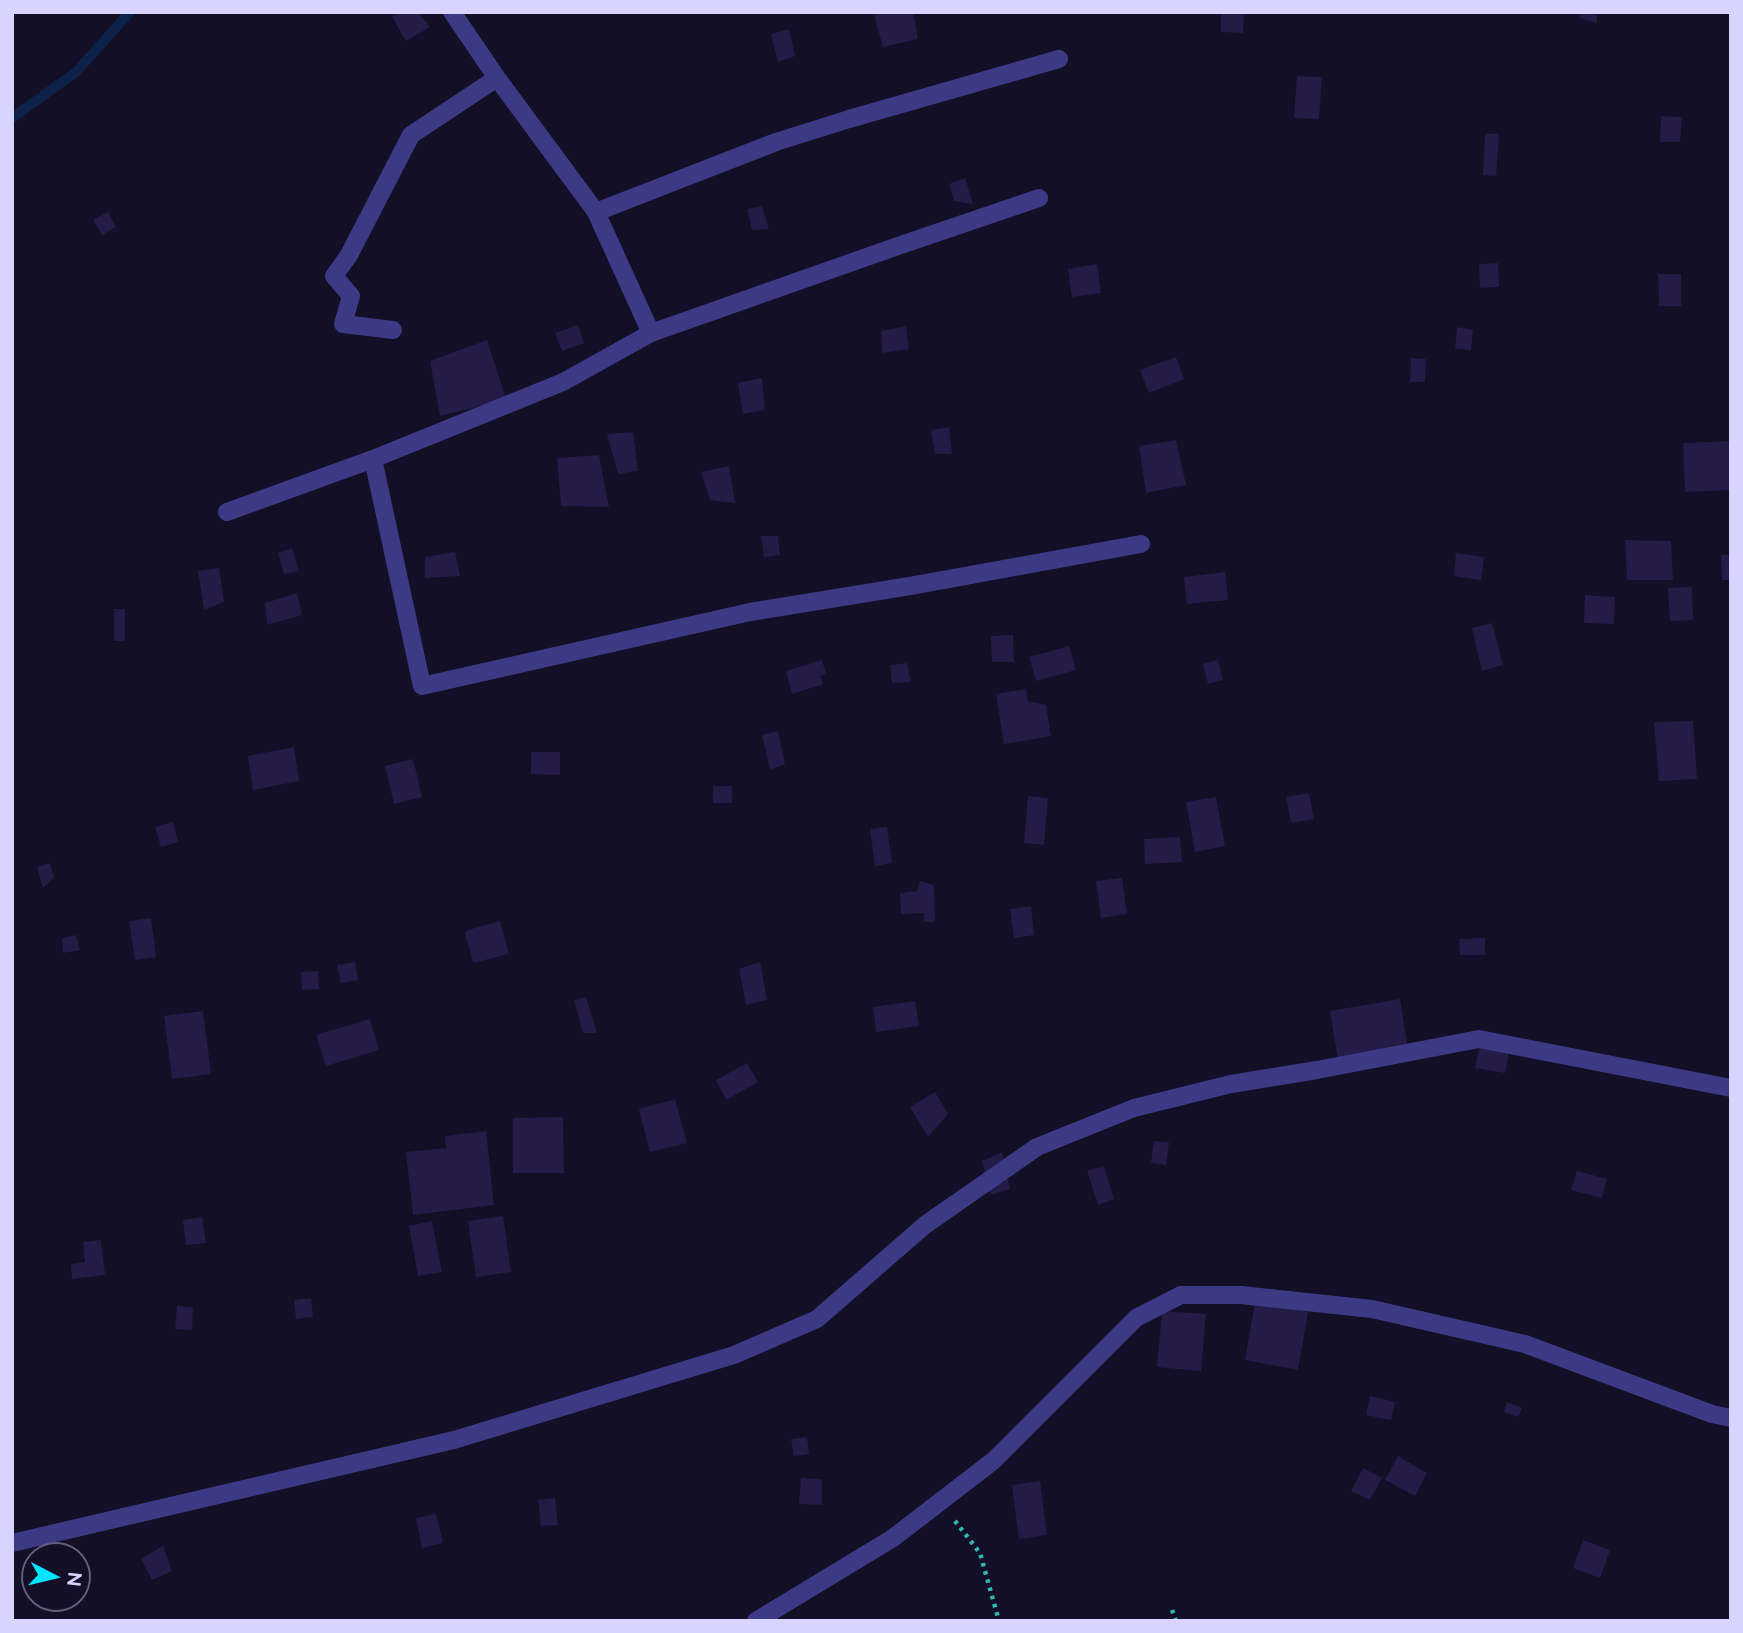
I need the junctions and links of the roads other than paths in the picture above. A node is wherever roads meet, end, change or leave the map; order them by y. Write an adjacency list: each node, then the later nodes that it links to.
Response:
1 (452, 12): 3 (street)
2 (1059, 59): 5 (street)
3 (497, 78): 5 (street); 6 (street)
4 (1039, 198): 7 (street)
5 (596, 212): 7 (street)
6 (393, 330)
7 (651, 332): 8 (street)
8 (373, 459): 9 (street); 10 (street)
9 (227, 512)
10 (1141, 544)
11 (1731, 1088): 13 (street)
12 (1731, 1418): 14 (street)
13 (12, 1543)
14 (756, 1621)

